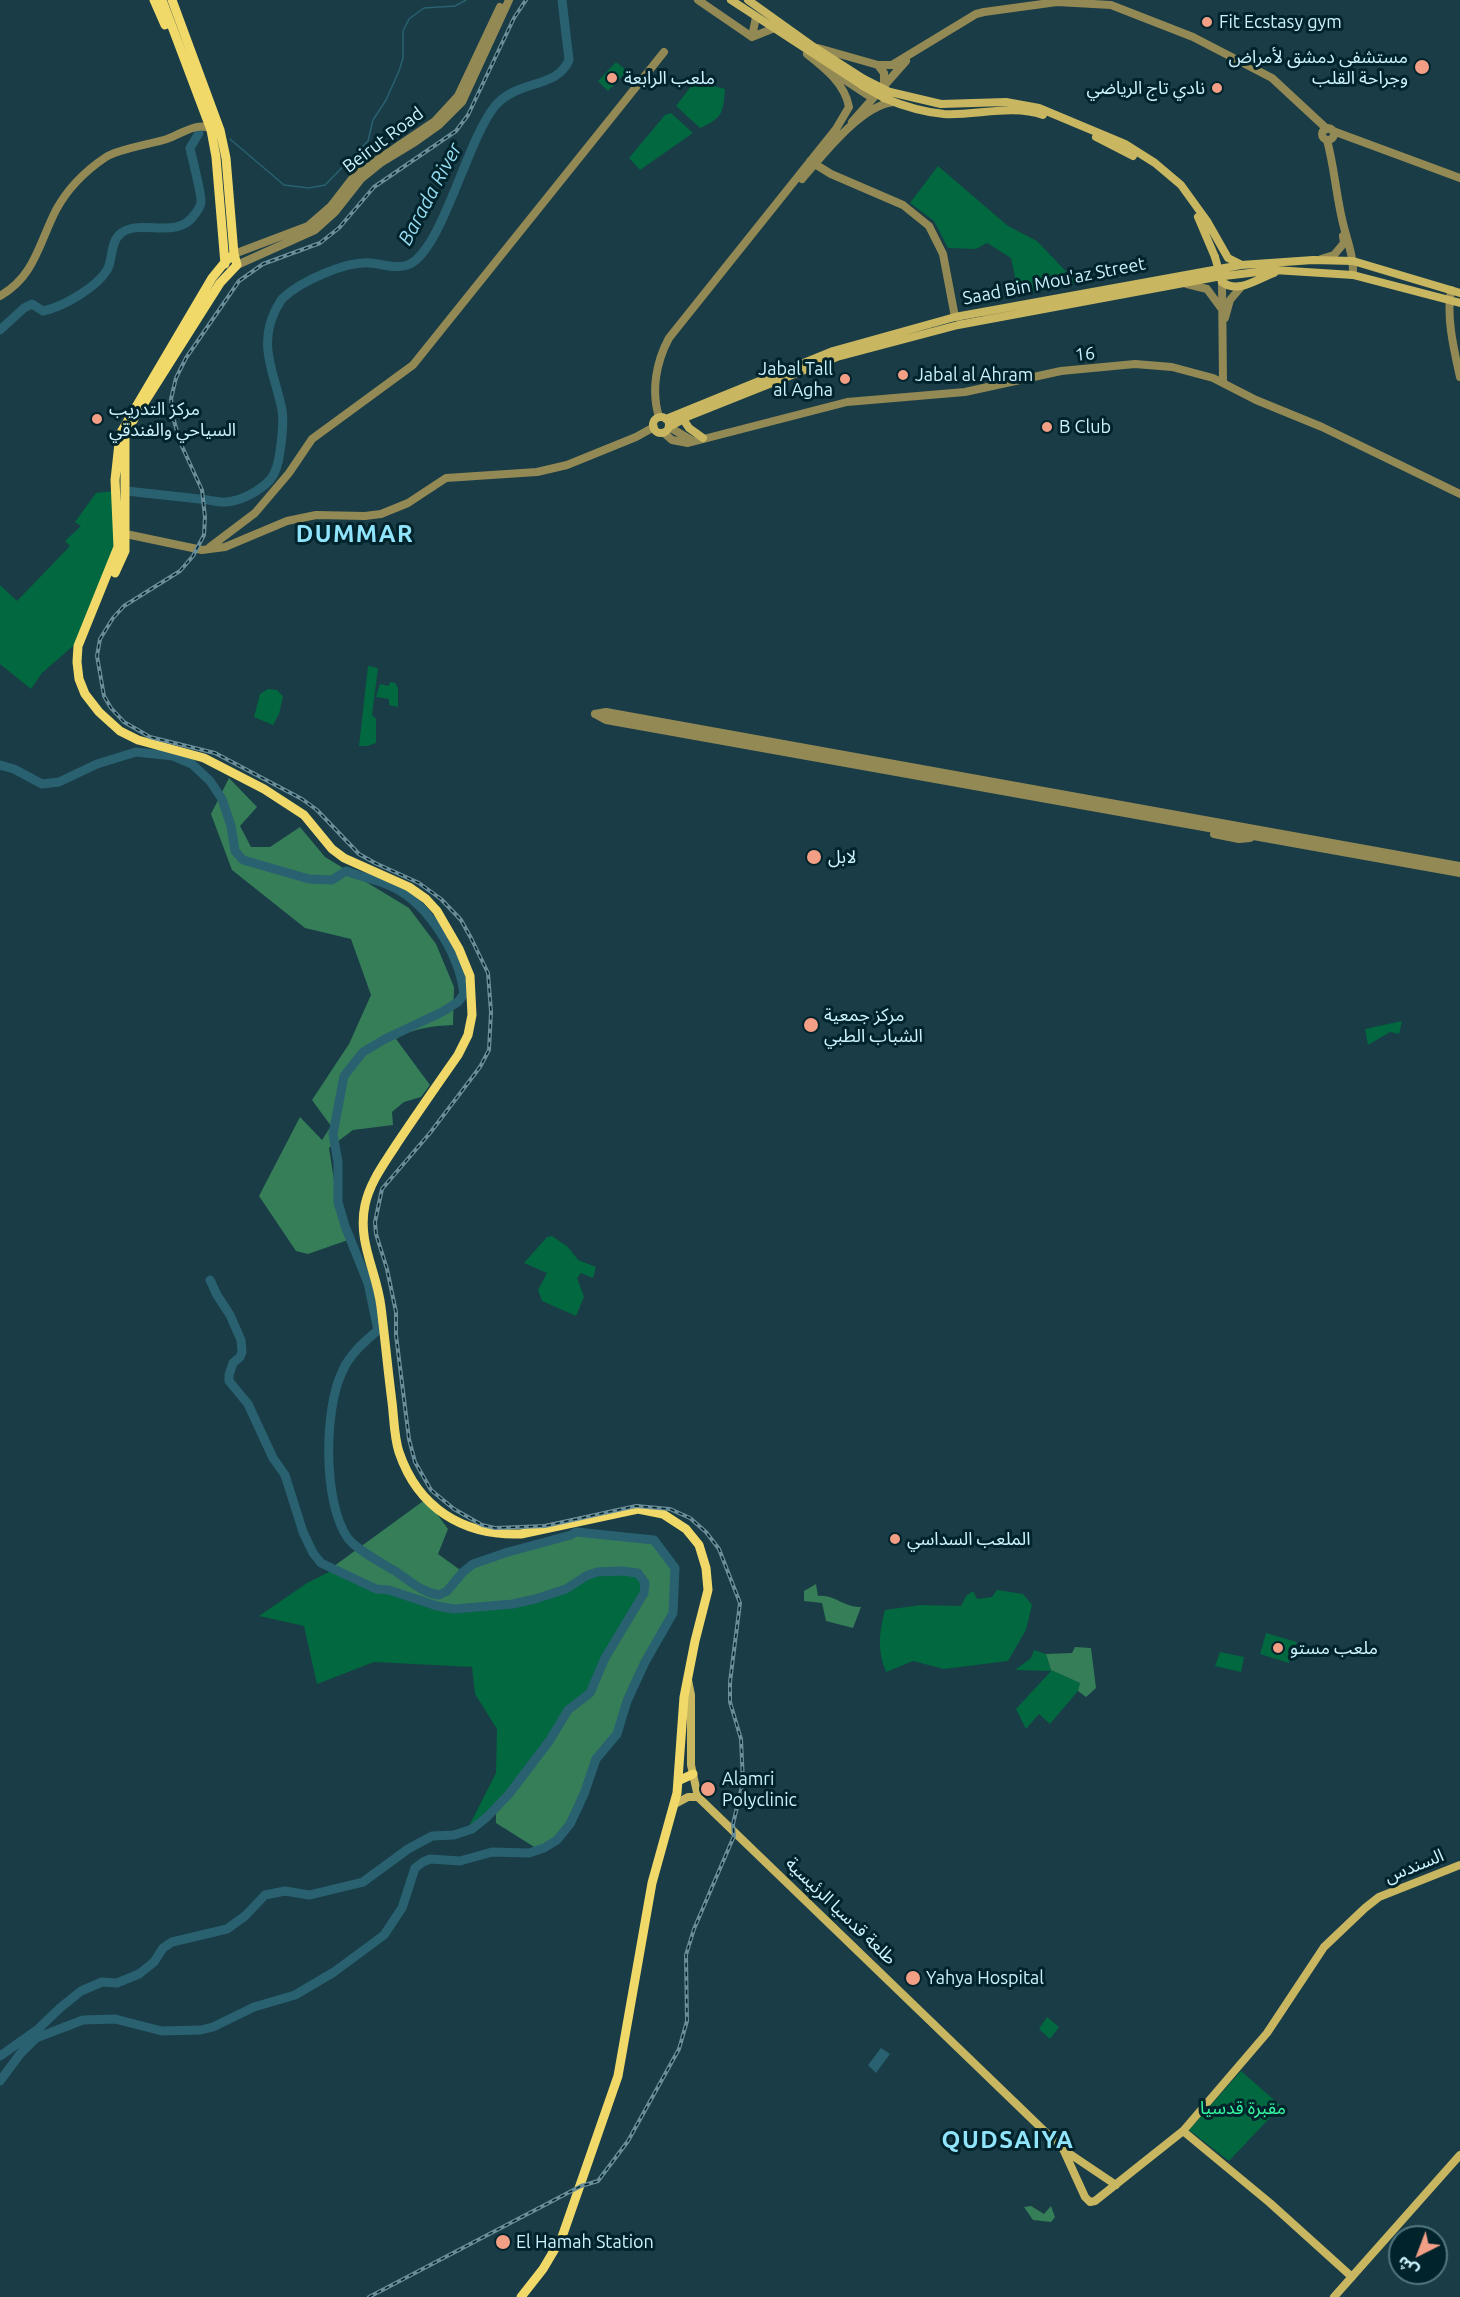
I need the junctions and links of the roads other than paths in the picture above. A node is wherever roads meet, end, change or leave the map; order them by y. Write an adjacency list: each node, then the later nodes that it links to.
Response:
1 (154, 0): 10 (main road)
2 (162, 0): 24 (main road)
3 (503, 0): 30 (street, Beirut Road)
4 (509, 0): 34 (street)
5 (698, 0): 12 (street)
6 (731, 0): 8 (main road)
7 (172, 1): 24 (main road)
8 (747, 3): 9 (main road); 14 (main road)
9 (756, 16): 11 (main road); 12 (street)
10 (165, 26)
11 (772, 29): 12 (street); 13 (main road)
12 (752, 37)
13 (791, 40): 17 (street); 19 (main road)
14 (811, 45): 18 (street); 19 (main road)
15 (664, 52): 58 (street)
16 (912, 55): 18 (street); 20 (street); 25 (street)
17 (818, 62): 22 (street); 27 (street)
18 (878, 65): 20 (street)
19 (864, 83): 21 (main road, bridge)
20 (884, 83): 22 (street)
21 (887, 95): 23 (main road); 35 (main road)
22 (872, 98): 26 (street)
23 (894, 102): 26 (street); 39 (main road, bridge)
24 (215, 130): 30 (main road); 33 (main road); 44 (street)
25 (1328, 134): 28 (street); 29 (street)
26 (842, 135): 27 (street)
27 (813, 163): 48 (street); 53 (street)
28 (1460, 178)
29 (1342, 219): 31 (street); 32 (street)
30 (234, 254): 33 (main road); 34 (main road)
31 (1313, 261): 32 (main road, Saad Bin Mou'az Street); 35 (main road, Saad Bin Mou'az Street)
32 (1353, 261): 38 (street); 42 (main road, Saad Bin Mou'az Street)
33 (225, 262): 37 (main road); 57 (main road)
34 (237, 265): 37 (main road)
35 (1241, 265): 48 (main road, Saad Bin Mou'az Street)
36 (1282, 270): 38 (main road, Saad Bin Mou'az Street); 40 (main road, Saad Bin Mou'az Street); 41 (main road)
37 (229, 273): 57 (main road)
38 (1353, 275): 45 (main road, Saad Bin Mou'az Street)
39 (1222, 282): 41 (main road); 47 (street)
40 (1179, 283): 47 (street); 52 (main road, Saad Bin Mou'az Street)
41 (1241, 287): 49 (street)
42 (1450, 290): 43 (main road, Saad Bin Mou'az Street); 45 (street)
43 (1460, 293)
44 (0, 296)
45 (1449, 300): 46 (main road, Saad Bin Mou'az Street); 50 (street)
46 (1460, 303)
47 (1222, 311): 49 (street)
48 (955, 317): 53 (main road, Saad Bin Mou'az Street)
49 (1223, 326): 51 (street)
50 (1460, 376)
51 (1223, 381): 55 (street, 16); 56 (street, 16)
52 (683, 419): 53 (main road, Saad Bin Mou'az Street); 55 (main road)
53 (664, 424): 54 (main road); 55 (street, 16)
54 (654, 428): 58 (street)
55 (703, 438)
56 (1460, 494)
57 (122, 533): 58 (street); 61 (main road)
58 (210, 547)
59 (1460, 866): 60 (street)
60 (1460, 873)
61 (687, 1678): 62 (main road); 63 (main road)
62 (693, 1774): 63 (main road); 64 (main road)
63 (678, 1781): 65 (main road)
64 (698, 1797): 65 (main road); 68 (main road, طلعة قدسيا الرئيسية)
65 (675, 1804): 73 (main road)
66 (1460, 1865): 67 (main road, السندس)
67 (1183, 2131): 70 (main road, السندس); 72 (main road)
68 (1064, 2150): 70 (main road, طلعة قدسيا الرئيسية); 71 (main road, طلعة قدسيا الرئيسية)
69 (1460, 2155): 72 (main road)
70 (1116, 2185): 71 (main road, السندس)
71 (1090, 2202)
72 (1352, 2277): 74 (main road)
73 (521, 2297)
74 (1334, 2297)

